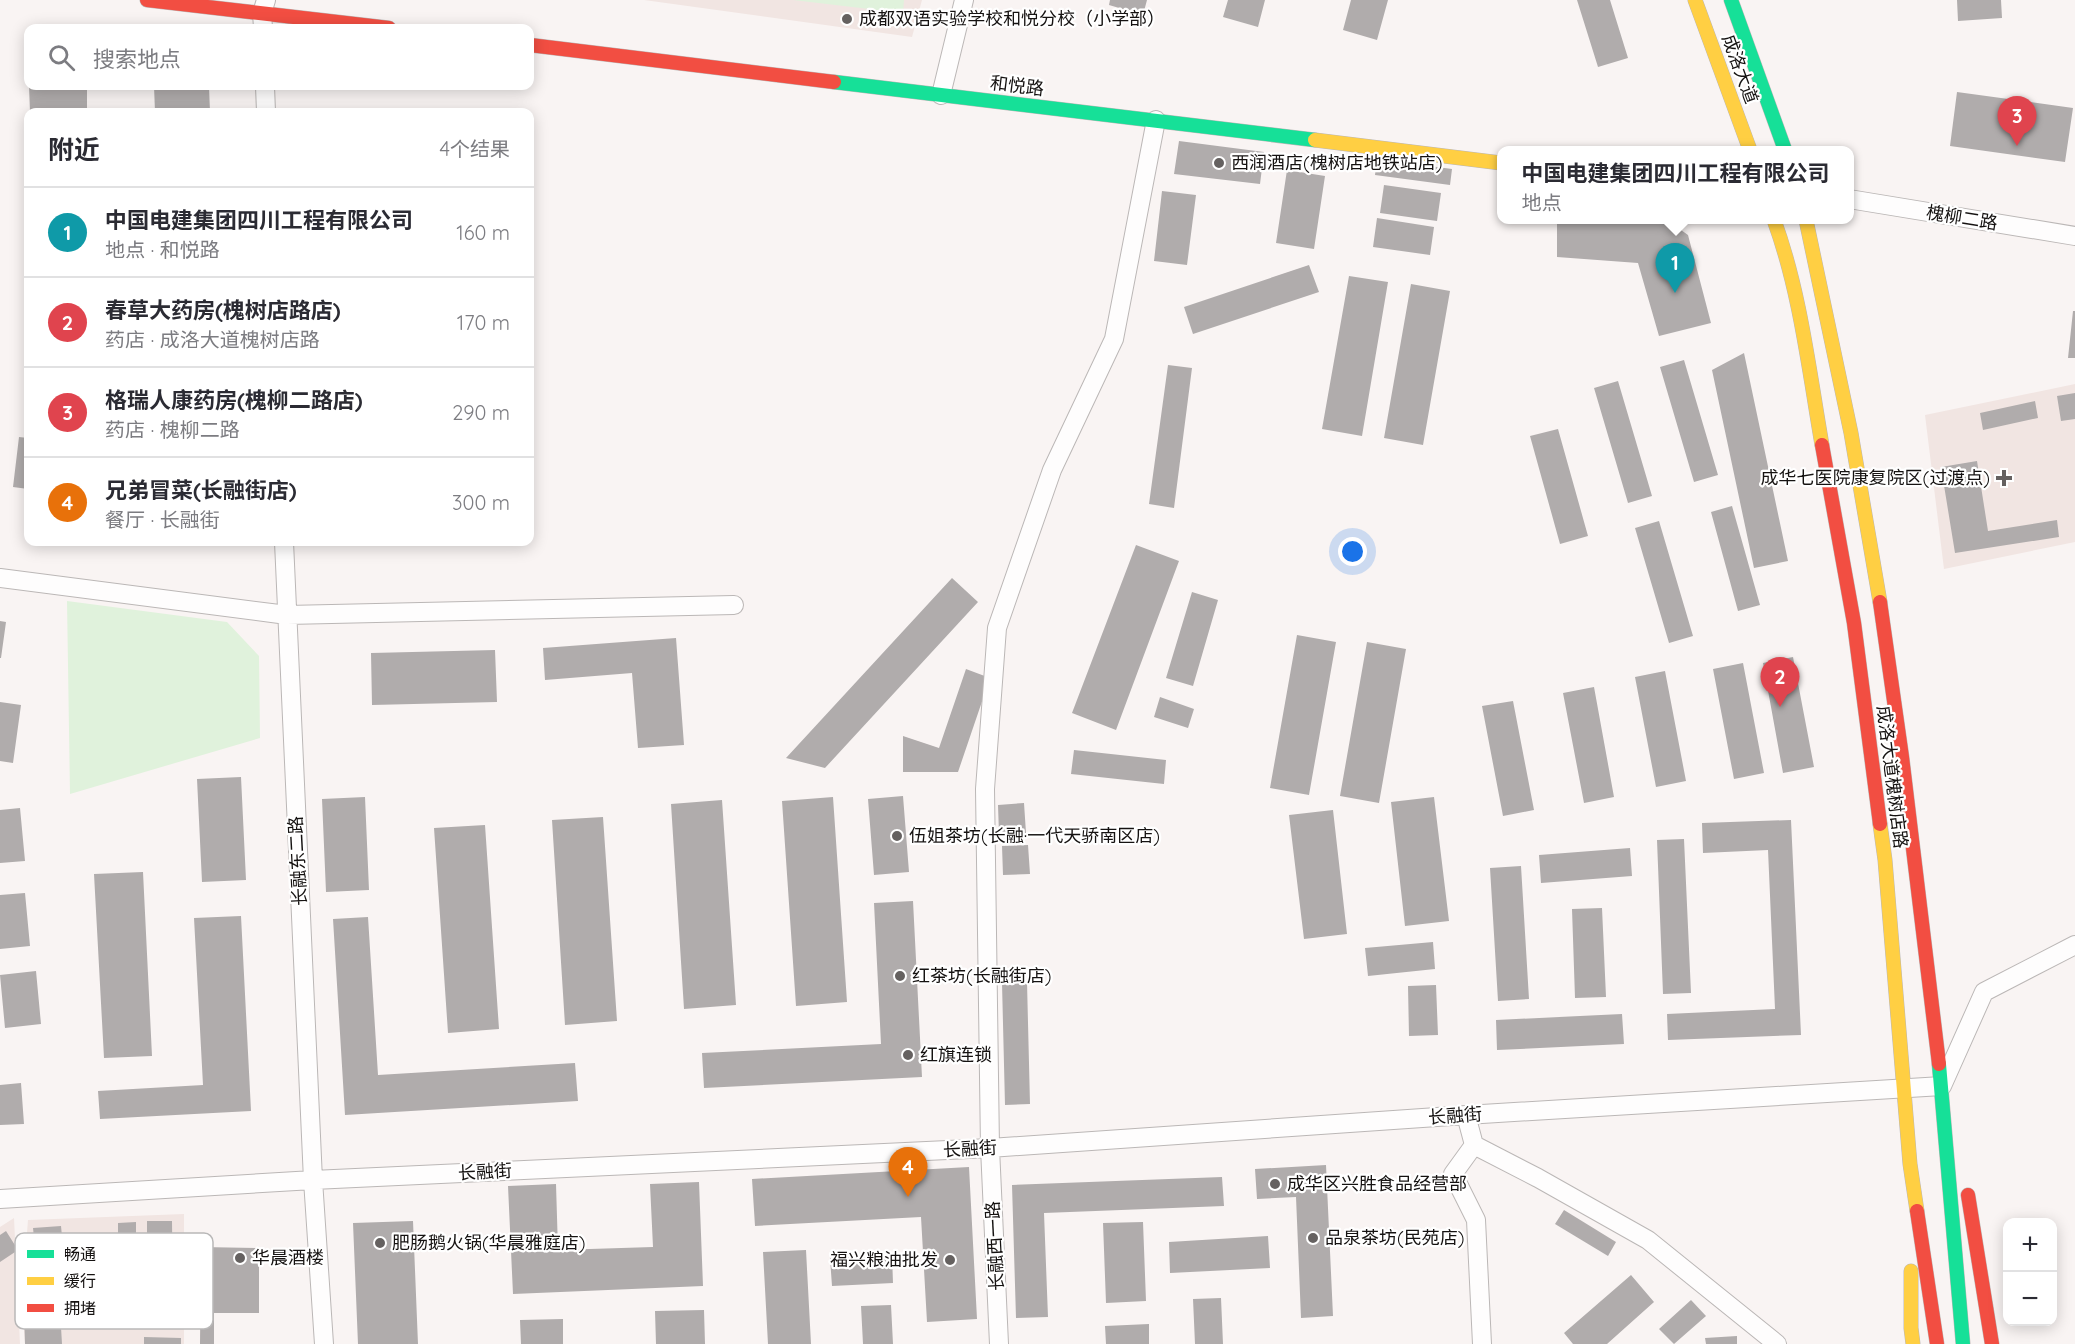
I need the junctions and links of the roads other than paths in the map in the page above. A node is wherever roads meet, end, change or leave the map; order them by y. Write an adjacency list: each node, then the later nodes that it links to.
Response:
1 (147, 0): 5 (main road)
2 (964, 0): 9 (street)
3 (1695, 0): 12 (main road, 成洛大道)
4 (1731, 0): 13 (main road, 成洛大道)
5 (264, 14): 6 (main road)
6 (353, 24)
7 (534, 45): 9 (main road, 和悦路)
8 (265, 90): 10 (street)
9 (941, 95): 11 (main road, 和悦路)
10 (267, 108)
11 (1156, 120): 14 (main road, 和悦路); 28 (street, 长融西一路)
12 (1749, 146)
13 (1784, 146)
14 (1497, 163)
15 (1854, 201): 18 (street, 槐柳二路)
16 (1776, 224): 25 (main road, 成洛大道槐树店路)
17 (1807, 224): 24 (main road, 成洛大道槐树店路)
18 (2075, 236)
19 (284, 546): 22 (street, 长融东二路)
20 (0, 578): 22 (street)
21 (734, 605): 22 (street)
22 (287, 615): 31 (street, 长融东二路)
23 (2075, 945): 24 (street)
24 (1942, 1086): 25 (street, 长融街); 29 (main road); 34 (main road, 成洛大道槐树店路)
25 (1904, 1089): 26 (street, 长融街); 30 (main road, 成洛大道槐树店路)
26 (1466, 1115): 27 (street); 28 (street, 长融街)
27 (1474, 1145): 38 (street); 39 (street)
28 (990, 1148): 31 (street, 长融街); 37 (street, 长融西一路)
29 (1962, 1160)
30 (1910, 1164): 35 (main road, 成洛大道槐树店路); 40 (main road)
31 (313, 1180): 33 (street, 长融街); 36 (street, 长融东二路)
32 (1966, 1183): 41 (main road)
33 (0, 1199)
34 (1963, 1341)
35 (1936, 1342)
36 (324, 1344)
37 (999, 1344)
38 (1482, 1344)
39 (1777, 1344)
40 (1914, 1344)
41 (1992, 1344)

